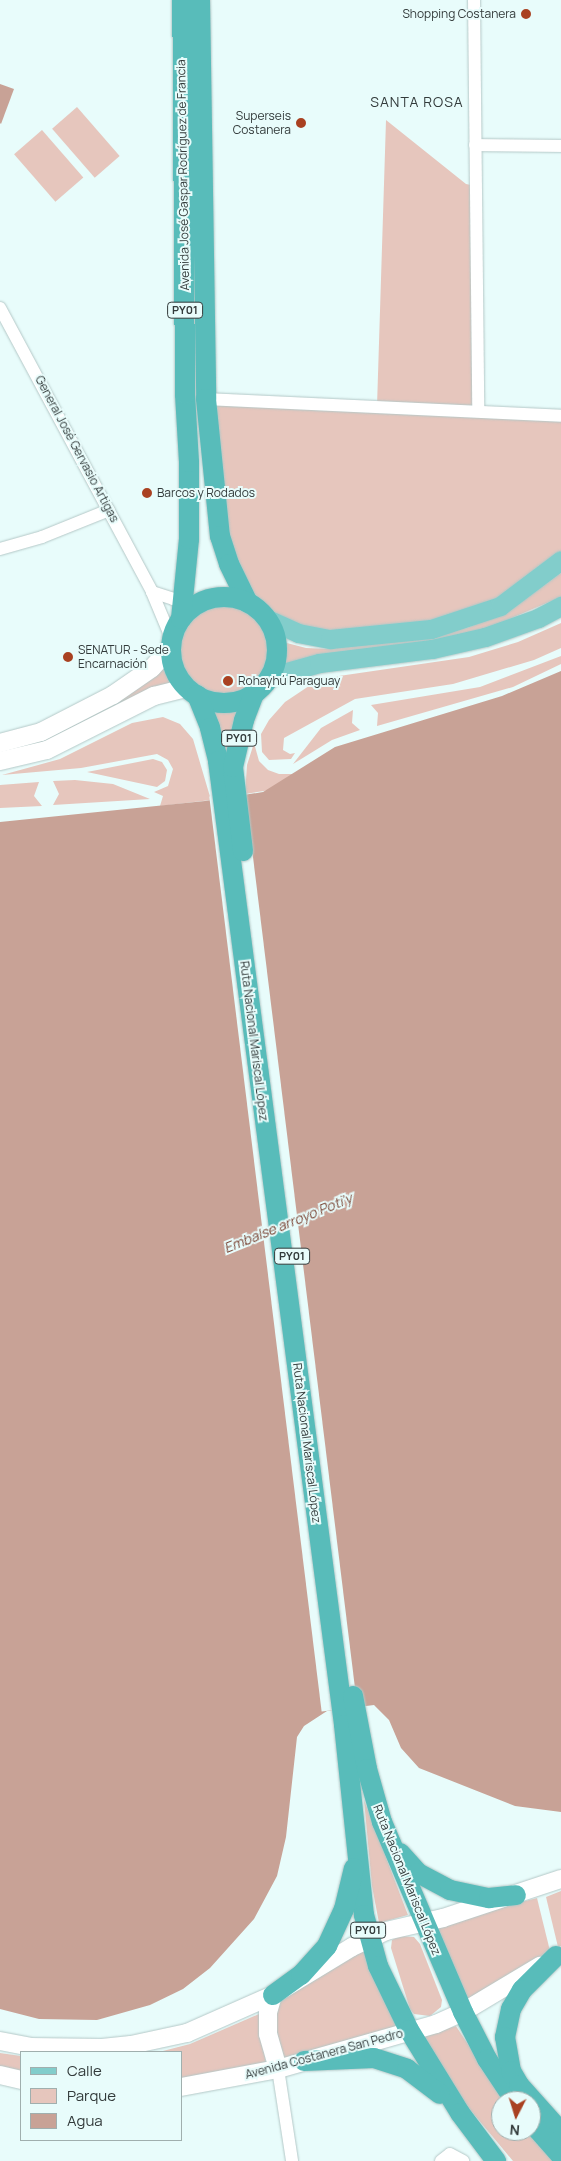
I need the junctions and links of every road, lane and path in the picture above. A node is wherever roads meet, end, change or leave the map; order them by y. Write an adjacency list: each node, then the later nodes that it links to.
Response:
1 (182, 0): 16 (highway, Avenida José Gaspar Rodríguez de Francia / PY01)
2 (200, 0): 7 (highway, Avenida José Gaspar Rodríguez de Francia / PY01)
3 (474, 0): 4 (street)
4 (475, 145): 5 (street); 8 (street)
5 (561, 146)
6 (0, 308): 10 (street, General José Gervasio Artigas)
7 (206, 399): 8 (street); 14 (highway, Avenida José Gaspar Rodríguez de Francia / PY01)
8 (478, 411): 9 (street)
9 (561, 416)
10 (109, 510): 11 (street); 13 (street, General José Gervasio Artigas)
11 (0, 549)
12 (561, 560): 17 (main road)
13 (152, 592): 16 (street); 18 (street, General José Gervasio Artigas)
14 (248, 603): 16 (highway, PY01); 17 (highway, PY01)
15 (561, 606): 19 (main road)
16 (189, 607): 18 (highway, PY01)
17 (267, 619): 19 (highway, Ruta Nacional Mariscal López / PY01)
18 (171, 643): 20 (highway, Ruta Nacional Mariscal López / PY01); 22 (main road)
19 (269, 677): 21 (highway, Ruta Nacional Mariscal López / PY01)
20 (192, 691): 21 (highway, Ruta Nacional Mariscal López / PY01); 23 (main road); 24 (highway, Ruta Nacional Mariscal López / PY01)
21 (255, 692): 24 (highway, Ruta Nacional Mariscal López / PY01)
22 (0, 743)
23 (0, 761)
24 (228, 788): 25 (highway, Ruta Nacional Mariscal López / PY01)
25 (350, 1724): 26 (highway, Ruta Nacional Mariscal López / PY01); 27 (highway, Ruta Nacional Mariscal López / PY01)
26 (382, 1822): 29 (highway); 30 (highway, Ruta Nacional Mariscal López / PY01)
27 (358, 1851): 31 (highway, Ruta Nacional Mariscal López / PY01); 33 (highway)
28 (561, 1879): 29 (main road)
29 (516, 1895): 30 (main road)
30 (422, 1922): 31 (main road); 34 (highway, Ruta Nacional Mariscal López / PY01)
31 (370, 1939): 33 (main road); 35 (highway, Ruta Nacional Mariscal López / PY01)
32 (559, 1954): 34 (main road, Avenida Costanera San Pedro); 44 (highway)
33 (274, 1995): 36 (main road); 38 (main road)
34 (463, 2012): 35 (main road, Avenida Costanera San Pedro); 42 (highway, Ruta Nacional Mariscal López / PY01)
35 (409, 2030): 37 (main road, Avenida Costanera San Pedro); 43 (highway, Ruta Nacional Mariscal López / PY01)
36 (0, 2041)
37 (304, 2061): 38 (main road, Avenida Costanera San Pedro); 43 (highway)
38 (278, 2069): 41 (main road, Avenida Costanera San Pedro); 48 (street)
39 (0, 2075): 40 (main road)
40 (20, 2080)
41 (182, 2087)
42 (508, 2091)
43 (460, 2113): 50 (highway, Ruta Nacional Mariscal López / PY01)
44 (561, 2132)
45 (541, 2133): 46 (highway)
46 (561, 2156)
47 (441, 2160): 49 (street)
48 (292, 2161)
49 (463, 2161)
50 (496, 2161)

